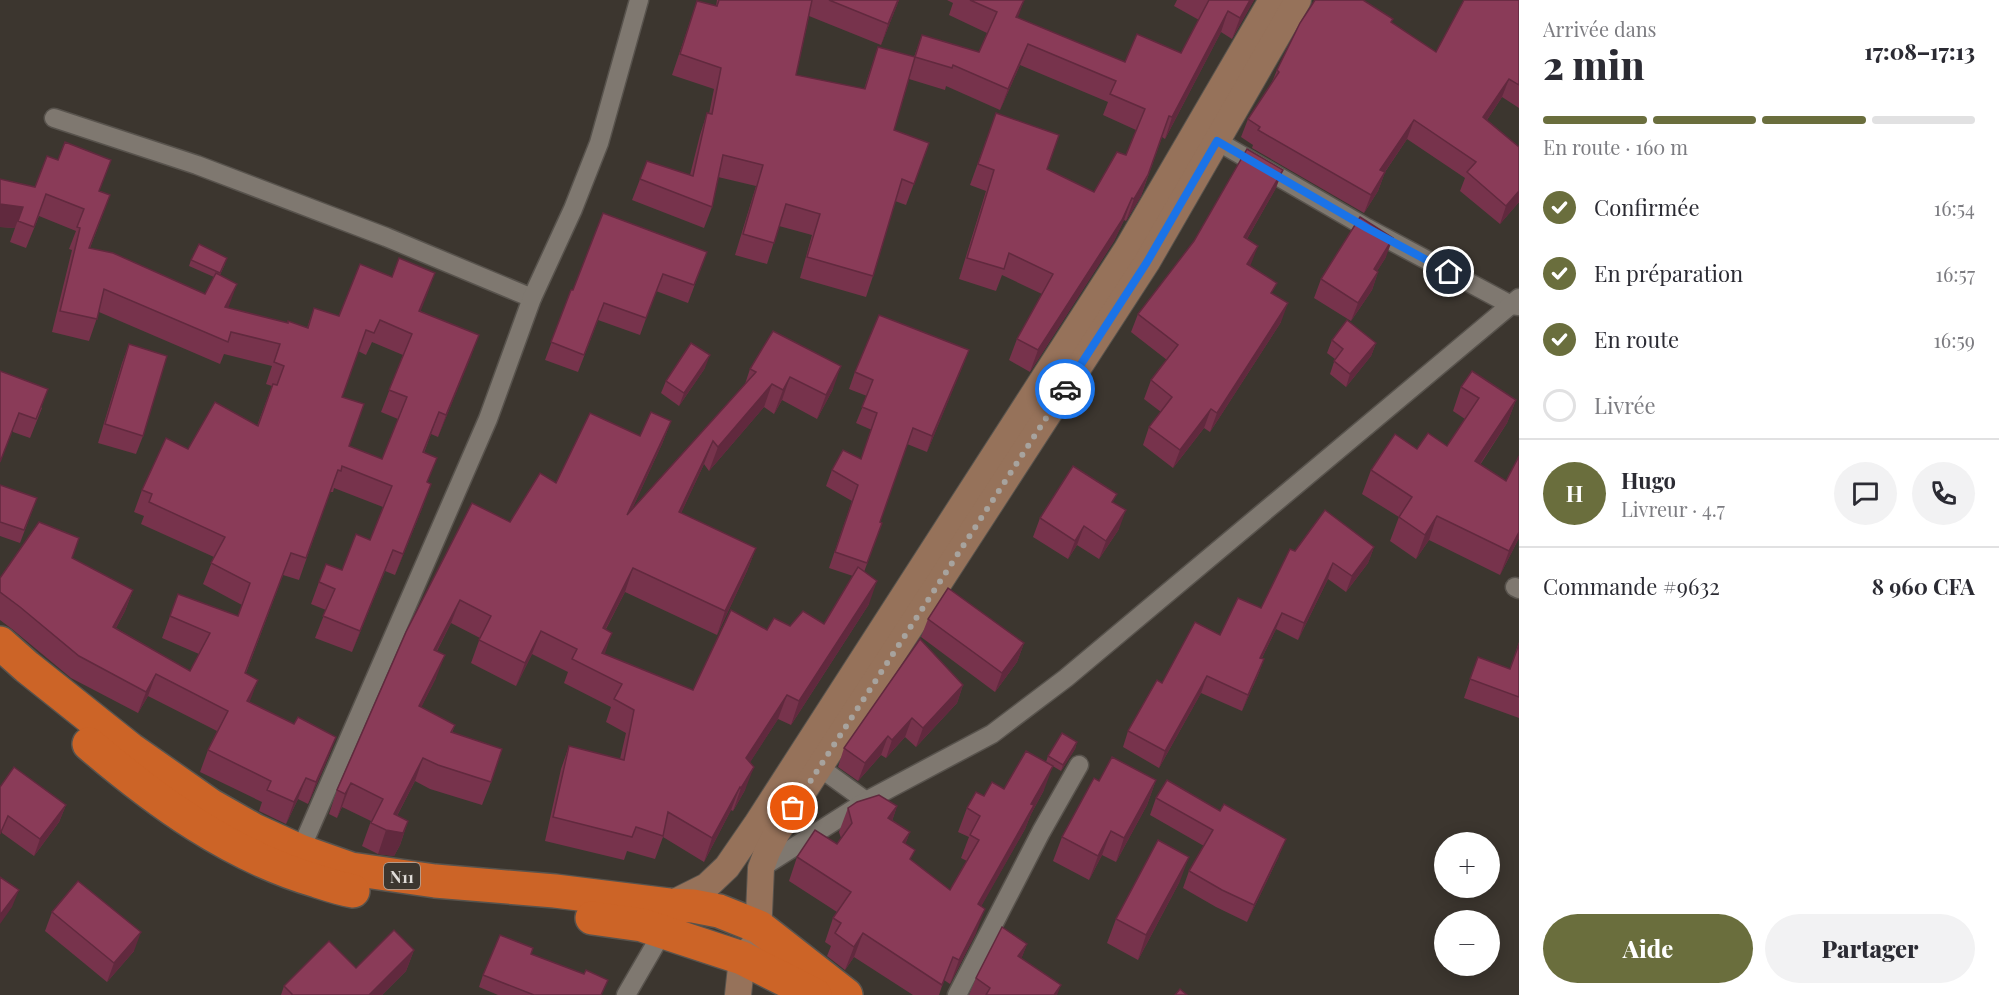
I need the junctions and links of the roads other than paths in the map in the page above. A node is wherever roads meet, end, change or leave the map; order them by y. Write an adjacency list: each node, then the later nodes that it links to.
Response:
1 (639, 0): 6 (street)
2 (1272, 0): 15 (street)
3 (1298, 0): 5 (street)
4 (54, 118): 6 (street)
5 (1217, 141): 7 (street); 11 (street)
6 (532, 298): 13 (street)
7 (1516, 303): 12 (street)
8 (0, 643): 13 (highway, N11)
9 (0, 666): 13 (highway, N11)
10 (1079, 765): 22 (street)
11 (819, 767): 12 (street); 14 (street)
12 (866, 801): 14 (street)
13 (295, 862): 15 (highway, N11)
14 (761, 868): 16 (street)
15 (665, 924): 16 (highway, N11); 17 (highway, N11); 18 (street)
16 (759, 927): 17 (street); 21 (highway, N11)
17 (742, 958): 19 (street); 20 (highway, N11)
18 (626, 995)
19 (738, 995)
20 (815, 995)
21 (846, 995)
22 (957, 995)

